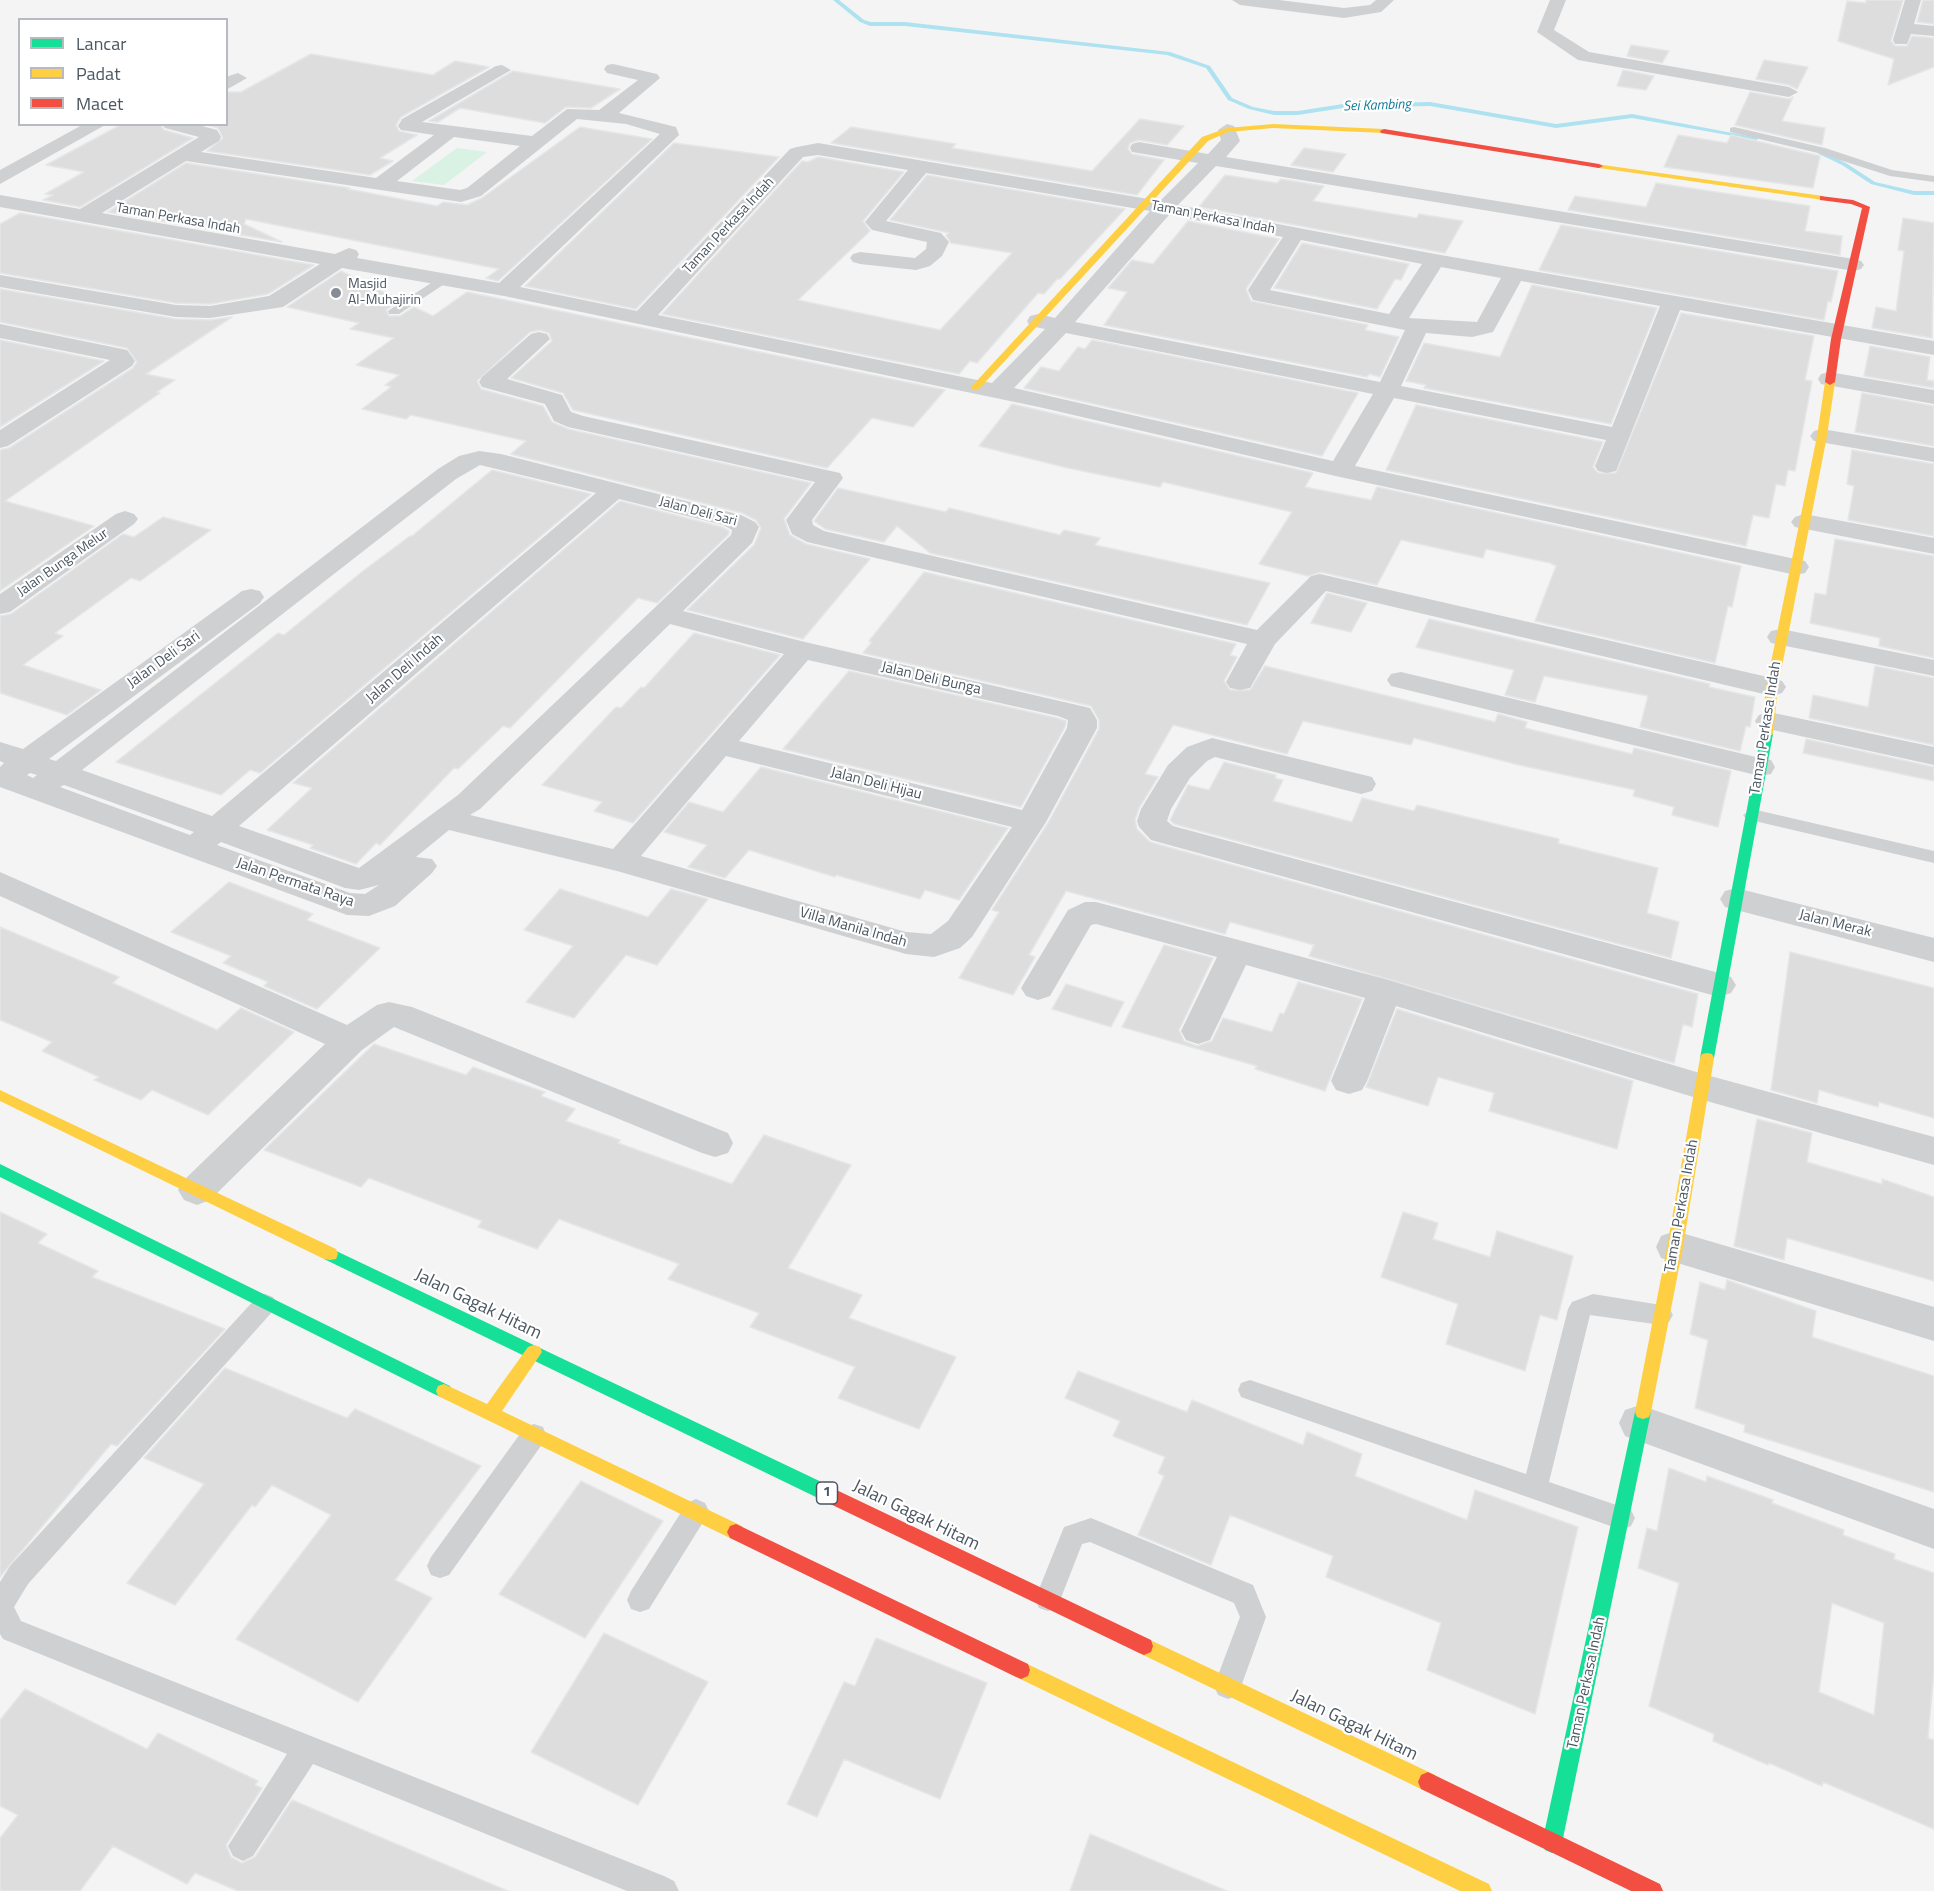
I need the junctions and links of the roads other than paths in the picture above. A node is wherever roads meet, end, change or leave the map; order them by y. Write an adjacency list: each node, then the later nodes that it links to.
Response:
1 (1240, 0): 2 (street)
2 (1386, 0)
3 (1558, 0): 8 (street)
4 (1912, 0): 5 (street)
5 (1934, 32)
6 (613, 69): 9 (street)
7 (502, 70): 14 (street)
8 (1789, 92)
9 (605, 115): 15 (street); 38 (street)
10 (94, 126): 22 (street)
11 (178, 126): 17 (street)
12 (1227, 130): 18 (main road); 19 (street); 34 (main road, Taman Perkasa Indah)
13 (1734, 130): 24 (lane)
14 (450, 132): 15 (street); 25 (street)
15 (534, 142): 25 (street)
16 (1139, 148): 18 (street)
17 (185, 155): 25 (street); 29 (street)
18 (1187, 156): 19 (street); 21 (main road)
19 (1213, 159): 23 (street); 34 (street)
20 (922, 165): 28 (street, Taman Perkasa Indah); 32 (street); 41 (street, Taman Perkasa Indah)
21 (1170, 176): 23 (street); 28 (main road)
22 (0, 178)
23 (1192, 179): 28 (street)
24 (1934, 180)
25 (380, 184)
26 (0, 189): 29 (street, Taman Perkasa Indah)
27 (0, 201): 29 (street, Taman Perkasa Indah)
28 (1154, 206): 30 (street, Taman Perkasa Indah); 42 (main road); 44 (street)
29 (92, 211): 31 (street, Taman Perkasa Indah)
30 (1295, 234): 33 (street, Taman Perkasa Indah); 43 (street)
31 (349, 254): 36 (street, Taman Perkasa Indah); 37 (street); 38 (street, Taman Perkasa Indah)
32 (860, 258)
33 (1435, 260): 35 (street, Taman Perkasa Indah); 43 (street)
34 (1854, 265): 47 (main road, Taman Perkasa Indah)
35 (1514, 274): 39 (street, Taman Perkasa Indah); 45 (street)
36 (445, 278): 38 (street, Taman Perkasa Indah); 40 (lane)
37 (0, 281)
38 (509, 285): 41 (street, Taman Perkasa Indah)
39 (1673, 301): 47 (street, Taman Perkasa Indah); 56 (street)
40 (394, 311)
41 (646, 314): 51 (street, Taman Perkasa Indah)
42 (1038, 321): 44 (street); 51 (main road)
43 (1395, 322): 45 (street)
44 (1060, 326): 51 (street); 52 (street)
45 (1418, 326): 52 (street)
46 (0, 331): 55 (street)
47 (1838, 332): 49 (street); 50 (main road, Taman Perkasa Indah)
48 (539, 339): 70 (street)
49 (1934, 348)
50 (1829, 378): 53 (street); 54 (main road, Taman Perkasa Indah)
51 (990, 386): 60 (street, Taman Perkasa Indah)
52 (1387, 390): 56 (street); 60 (street)
53 (1934, 398)
54 (1822, 428): 57 (street); 58 (street); 63 (main road, Taman Perkasa Indah)
55 (5, 433)
56 (1620, 436): 59 (street)
57 (1934, 439)
58 (1934, 455)
59 (1607, 466)
60 (1340, 470): 66 (street, Taman Perkasa Indah)
61 (614, 490): 65 (street, Jalan Deli Sari); 68 (street, Jalan Deli Sari); 86 (street, Jalan Deli Indah)
62 (125, 519): 67 (street, Jalan Bunga Melur)
63 (1804, 522): 64 (street); 66 (main road, Taman Perkasa Indah)
64 (1934, 546)
65 (332, 562): 79 (street, Jalan Deli Sari); 81 (street, Jalan Deli Sari)
66 (1796, 567): 69 (main road, Taman Perkasa Indah)
67 (0, 606)
68 (664, 614): 71 (street, Jalan Deli Bunga); 84 (street, Jalan Deli Sari)
69 (1781, 637): 72 (street); 75 (main road, Taman Perkasa Indah)
70 (1263, 640): 74 (street); 75 (street)
71 (802, 650): 77 (street); 85 (street, Jalan Deli Bunga)
72 (1934, 669)
73 (1401, 680): 80 (street)
74 (1240, 682)
75 (1772, 687): 76 (main road, Taman Perkasa Indah)
76 (1769, 721): 78 (street); 80 (main road, Taman Perkasa Indah)
77 (721, 746): 85 (street, Jalan Deli Hijau); 88 (street)
78 (1934, 756)
79 (8, 766): 81 (street, Jalan Permata Raya)
80 (1760, 767): 83 (main road, Taman Perkasa Indah)
81 (48, 782): 86 (street, Jalan Permata Raya)
82 (1361, 784): 93 (street)
83 (1752, 815): 87 (lane); 90 (main road, Taman Perkasa Indah)
84 (460, 816): 86 (street, Jalan Permata Raya); 88 (street, Villa Manila Indah)
85 (1031, 822): 88 (street, Villa Manila Indah)
86 (206, 838)
87 (1934, 857)
88 (620, 861)
89 (0, 883): 97 (street)
90 (1736, 899): 91 (street, Jalan Merak); 93 (main road, Taman Perkasa Indah)
91 (1934, 950)
92 (1236, 951): 94 (street); 95 (street); 96 (street)
93 (1719, 985): 98 (main road, Taman Perkasa Indah)
94 (1038, 988)
95 (1385, 991): 98 (street); 99 (street)
96 (1198, 1031)
97 (350, 1041): 102 (street); 105 (street)
98 (1704, 1079): 101 (street); 103 (street); 106 (main road, Taman Perkasa Indah)
99 (1348, 1081)
100 (0, 1095): 105 (main road, Jalan Gagak Hitam / 1)
101 (1934, 1132)
102 (715, 1143)
103 (1934, 1151)
104 (0, 1170): 107 (main road)
105 (197, 1190): 110 (main road, Jalan Gagak Hitam / 1)
106 (1675, 1247): 108 (main road, Taman Perkasa Indah); 109 (street)
107 (265, 1304): 112 (main road); 123 (lane)
108 (1661, 1315): 113 (main road, Taman Perkasa Indah); 115 (lane)
109 (1934, 1324)
110 (534, 1352): 112 (main road); 120 (main road, Jalan Gagak Hitam / 1)
111 (1250, 1390): 115 (lane)
112 (490, 1414): 114 (main road)
113 (1640, 1423): 117 (main road, Taman Perkasa Indah); 118 (street)
114 (534, 1435): 116 (main road); 119 (lane)
115 (1535, 1489): 117 (lane)
116 (696, 1511): 121 (lane); 127 (main road)
117 (1622, 1518): 124 (main road, Taman Perkasa Indah)
118 (1934, 1529)
119 (441, 1566)
120 (1048, 1599): 122 (main road, Jalan Gagak Hitam / 1); 122 (lane)
121 (640, 1600)
122 (1228, 1686): 124 (main road, Jalan Gagak Hitam / 1)
123 (307, 1748): 125 (lane); 126 (lane)
124 (1552, 1843): 128 (main road, Jalan Gagak Hitam / 1)
125 (243, 1846)
126 (664, 1891)
127 (1482, 1891)
128 (1653, 1891)

